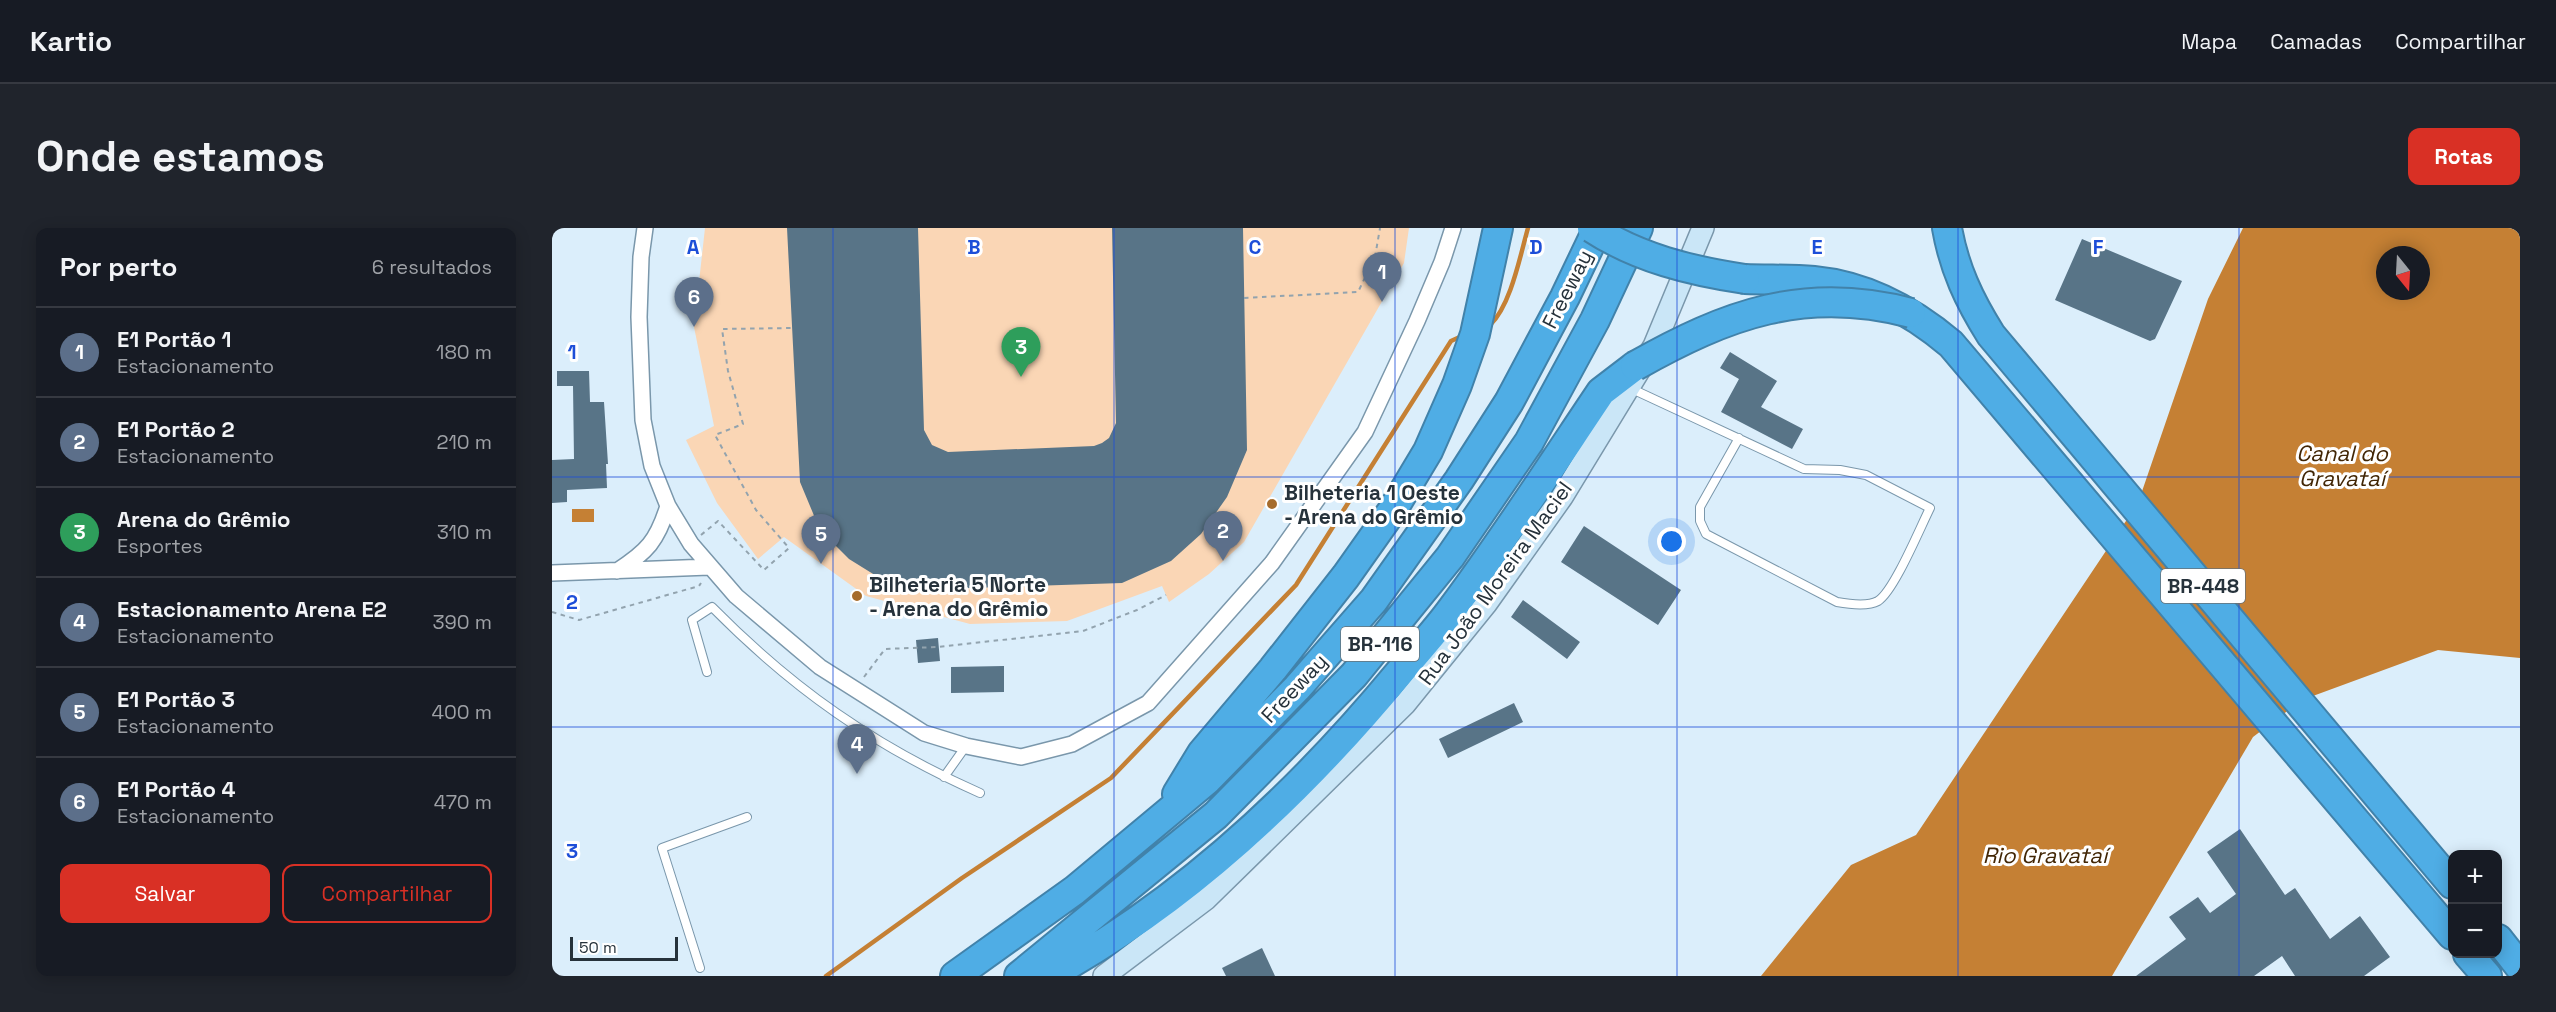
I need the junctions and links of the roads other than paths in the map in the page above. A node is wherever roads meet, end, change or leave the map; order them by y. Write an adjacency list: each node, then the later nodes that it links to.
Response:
1 (645, 228): 14 (street)
2 (1444, 228): 10 (street)
3 (1453, 228): 10 (street)
4 (1498, 228): 22 (highway)
5 (1592, 228): 9 (highway, bridge)
6 (1598, 228): 22 (highway, Freeway / BR-116)
7 (1703, 228): 12 (street, Rua João Moreira Maciel)
8 (1947, 228): 24 (highway, BR-448)
9 (1625, 234): 11 (highway, bridge); 31 (highway, Freeway / BR-116)
10 (1442, 262): 19 (street)
11 (1911, 314): 25 (highway, BR-448); 32 (highway, bridge)
12 (1628, 387): 13 (lane); 33 (street, Rua João Moreira Maciel)
13 (1738, 438): 13 (lane)
14 (668, 506): 15 (street); 16 (street)
15 (709, 567): 16 (street); 19 (street)
16 (616, 571): 17 (street)
17 (552, 573)
18 (707, 672): 20 (lane)
19 (966, 746): 20 (lane)
20 (944, 777): 21 (lane)
21 (980, 793)
22 (1164, 816): 30 (highway, Freeway / BR-116)
23 (747, 818): 29 (lane)
24 (2448, 879)
25 (2448, 930)
26 (2502, 944): 28 (highway)
27 (2471, 958): 34 (highway)
28 (2520, 967)
29 (700, 968)
30 (956, 976)
31 (1019, 976)
32 (1048, 976)
33 (1104, 976)
34 (2487, 976)

